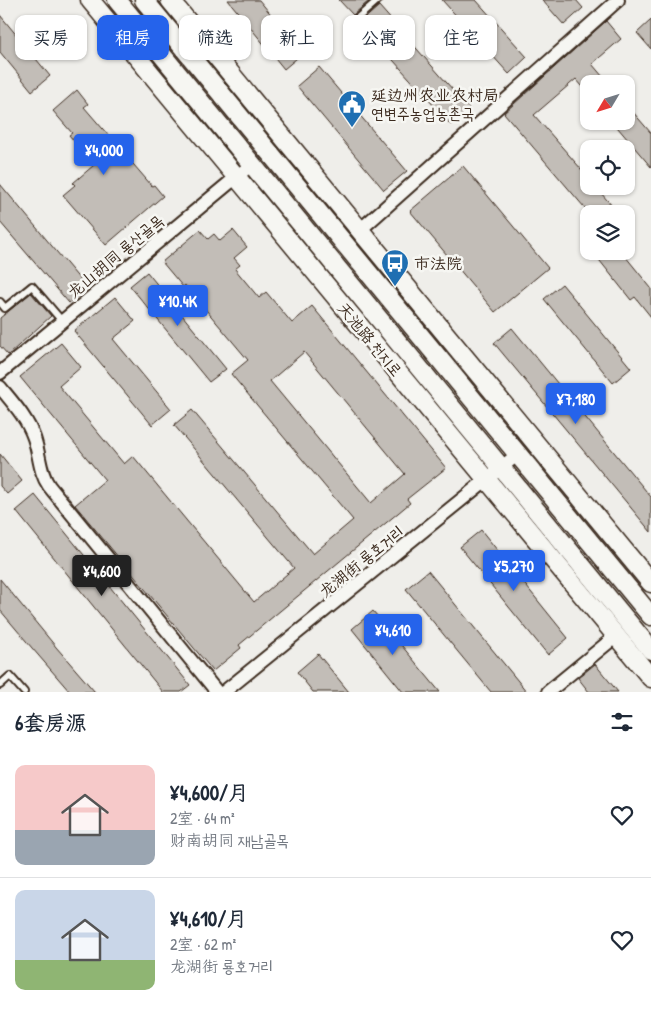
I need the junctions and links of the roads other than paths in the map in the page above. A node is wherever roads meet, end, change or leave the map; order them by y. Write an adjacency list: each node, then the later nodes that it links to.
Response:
1 (90, 0): 9 (main road, 天池路 천지로)
2 (117, 0): 8 (main road, 天池路 천지로)
3 (144, 0): 15 (main road)
4 (170, 0): 10 (main road)
5 (378, 0): 7 (lane)
6 (618, 0): 10 (street)
7 (361, 15)
8 (252, 164): 9 (street, 龙山胡同 룡산골목); 16 (main road, 天池路 천지로)
9 (236, 177): 12 (street, 龙山胡同 룡산골목); 17 (main road, 天池路 천지로)
10 (360, 230): 18 (main road)
11 (0, 302): 12 (lane)
12 (62, 321): 13 (street, 龙山胡同 룡산골목)
13 (0, 373)
14 (0, 387): 25 (street)
15 (518, 454): 16 (street, 龙湖街 룡호거리); 19 (main road)
16 (501, 468): 17 (street, 龙湖街 룡호거리); 21 (main road, 天池路 천지로)
17 (487, 480): 20 (main road, 天池路 천지로); 26 (street, 龙湖街 룡호거리)
18 (651, 583)
19 (651, 616)
20 (616, 636): 22 (main road, 天池路 천지로); 27 (street)
21 (651, 650)
22 (651, 678)
23 (0, 685): 24 (lane)
24 (24, 692)
25 (217, 692)
26 (224, 692)
27 (548, 692)

